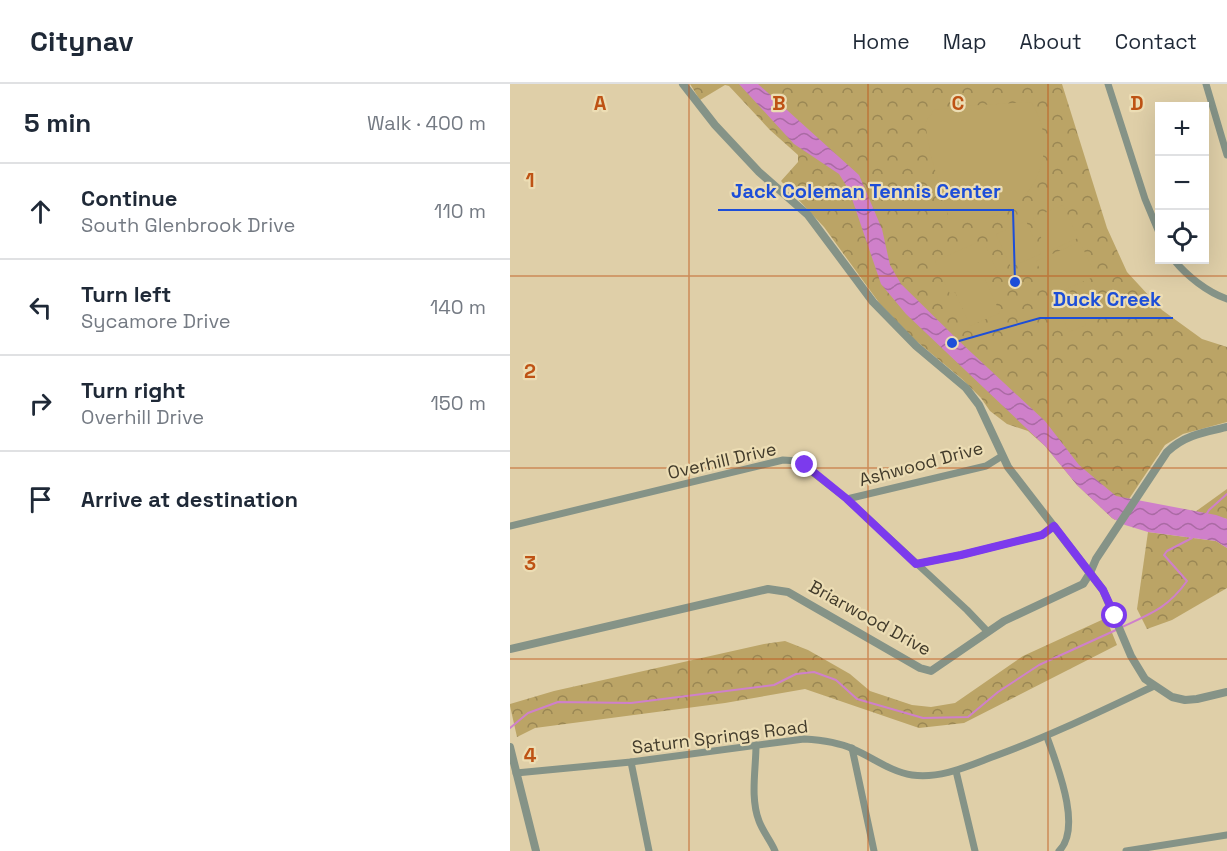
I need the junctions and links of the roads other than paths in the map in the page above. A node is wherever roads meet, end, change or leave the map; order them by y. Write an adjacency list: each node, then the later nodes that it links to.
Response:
1 (684, 84): 10 (street)
2 (1108, 84): 6 (street)
3 (1206, 84): 4 (street)
4 (1223, 128): 5 (street)
5 (1227, 155)
6 (1155, 224)
7 (1178, 264): 8 (street)
8 (1227, 299)
9 (1227, 427): 15 (street, Briarwood Drive)
10 (1002, 456): 11 (street, Ashwood Drive); 13 (street)
11 (847, 499): 12 (street, Overhill Drive); 14 (street, Overhill Drive)
12 (510, 526)
13 (1054, 526): 14 (street); 15 (street)
14 (916, 564): 16 (street, Overhill Drive)
15 (1090, 573): 16 (street, Briarwood Drive); 18 (street)
16 (987, 631): 17 (street, Briarwood Drive)
17 (510, 649)
18 (1154, 686): 19 (street); 20 (street, Saturn Springs Road)
19 (1227, 692)
20 (1047, 737): 26 (street, Saturn Springs Road); 34 (street)
21 (756, 745): 23 (street, Saturn Springs Road); 25 (street, Saturn Springs Road); 31 (street)
22 (510, 747): 24 (street)
23 (852, 748): 26 (street, Saturn Springs Road); 32 (street)
24 (511, 759): 27 (street)
25 (631, 762): 27 (street, Saturn Springs Road); 30 (street)
26 (956, 771): 33 (street)
27 (516, 773): 29 (street)
28 (1227, 835): 35 (street)
29 (536, 851)
30 (650, 851)
31 (775, 851)
32 (874, 851)
33 (975, 851)
34 (1059, 851)
35 (1126, 851)

